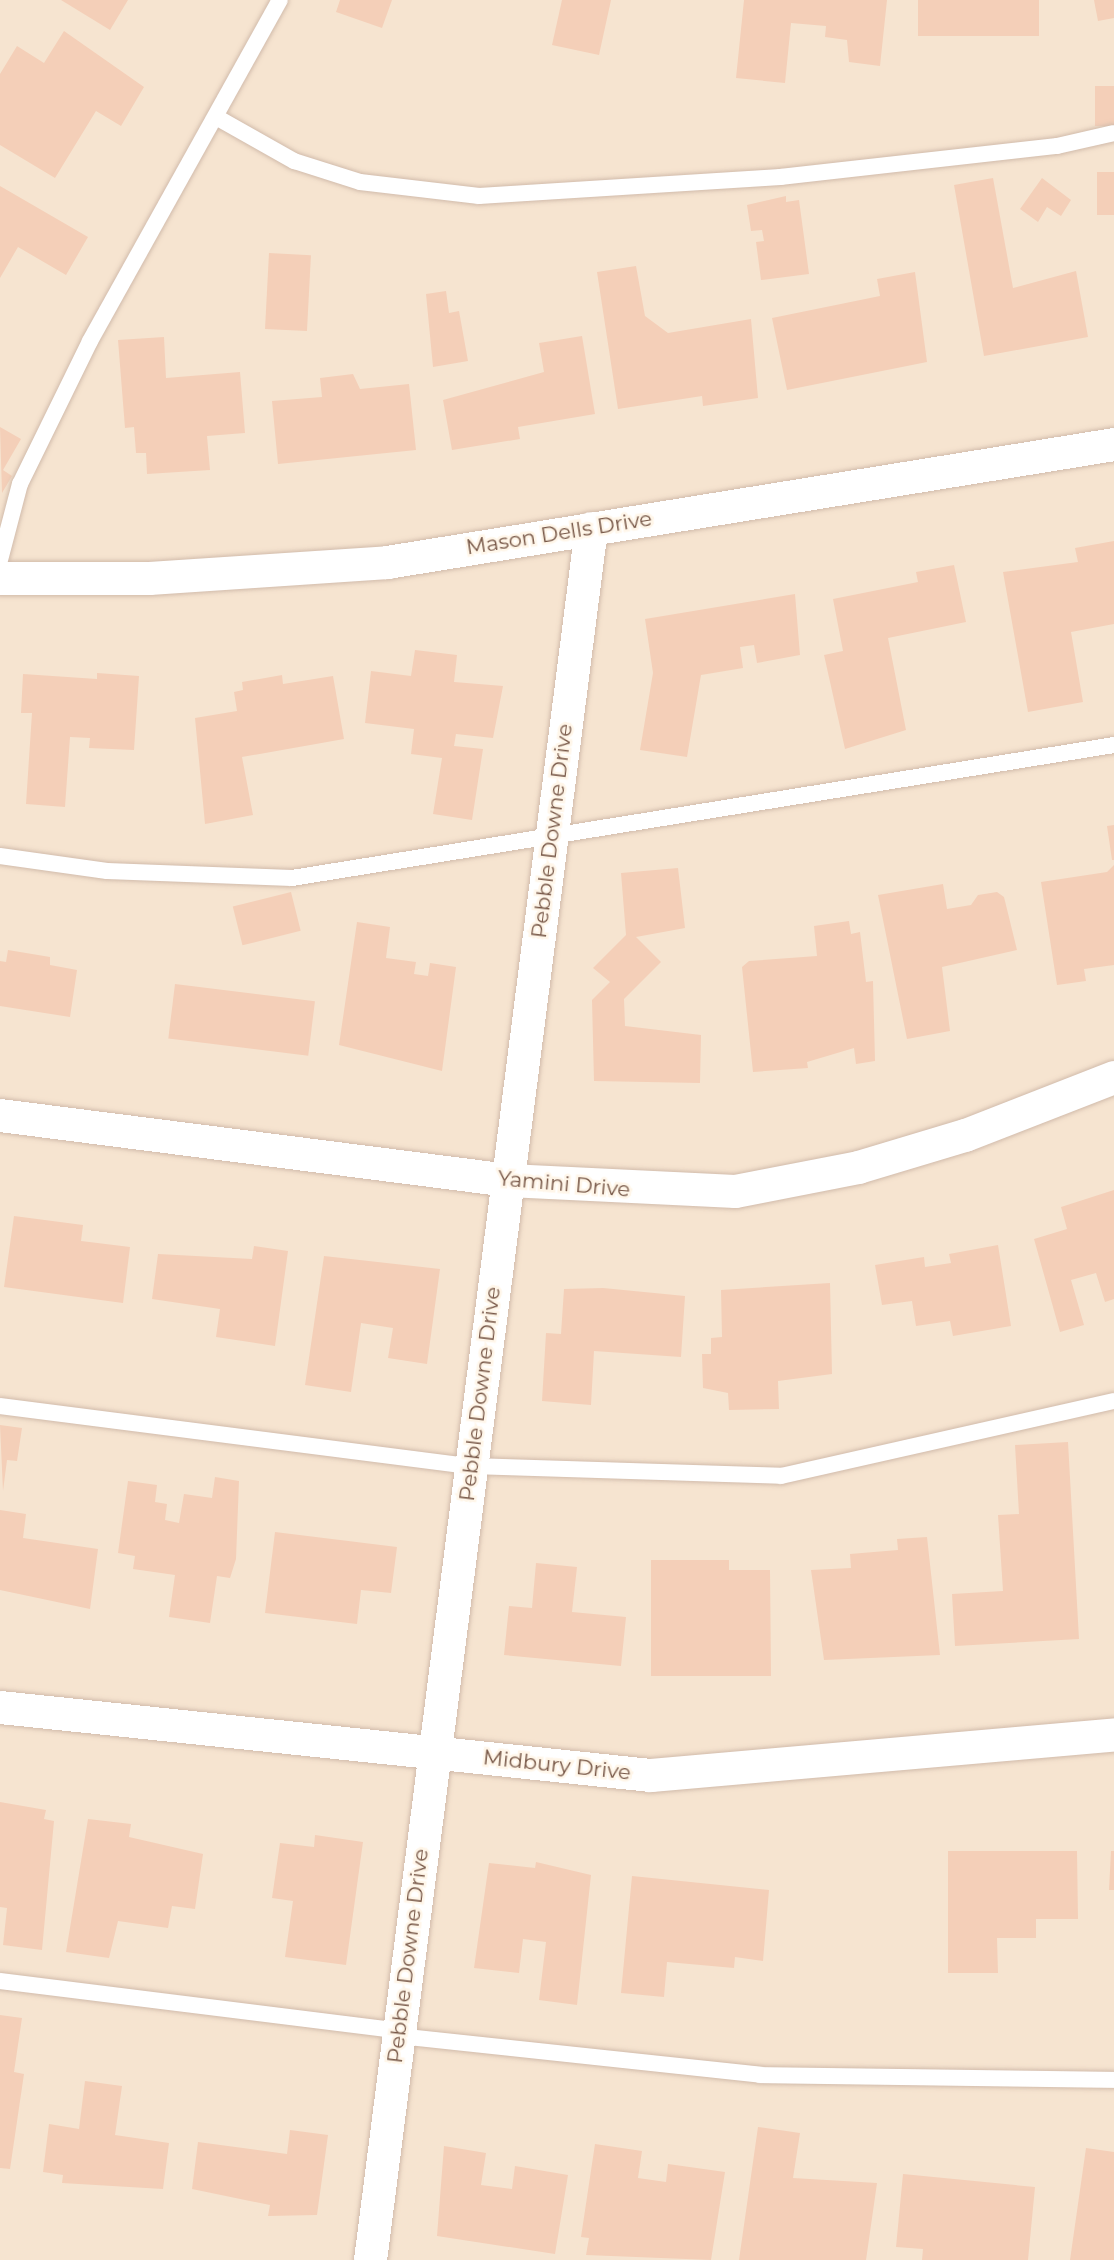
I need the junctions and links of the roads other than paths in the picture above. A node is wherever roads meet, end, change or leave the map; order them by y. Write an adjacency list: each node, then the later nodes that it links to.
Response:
1 (280, 0): 2 (lane)
2 (216, 117): 3 (lane); 6 (lane)
3 (1114, 133)
4 (1114, 444): 5 (street, Mason Dells Drive)
5 (591, 528): 7 (street, Mason Dells Drive); 9 (street, Pebble Downe Drive)
6 (0, 560)
7 (0, 578)
8 (1114, 745): 9 (lane)
9 (551, 836): 10 (lane); 13 (street, Pebble Downe Drive)
10 (0, 856)
11 (1114, 1077): 13 (street, Yamini Drive)
12 (0, 1115): 13 (street, Yamini Drive)
13 (508, 1180): 16 (street, Pebble Downe Drive)
14 (1114, 1401): 16 (lane)
15 (0, 1406): 16 (lane)
16 (471, 1466): 19 (street, Pebble Downe Drive)
17 (0, 1707): 19 (street, Midbury Drive)
18 (1114, 1734): 19 (street, Midbury Drive)
19 (435, 1751): 21 (street, Pebble Downe Drive)
20 (0, 1981): 21 (lane)
21 (398, 2033): 22 (lane); 23 (street, Pebble Downe Drive)
22 (1114, 2080)
23 (370, 2260)

